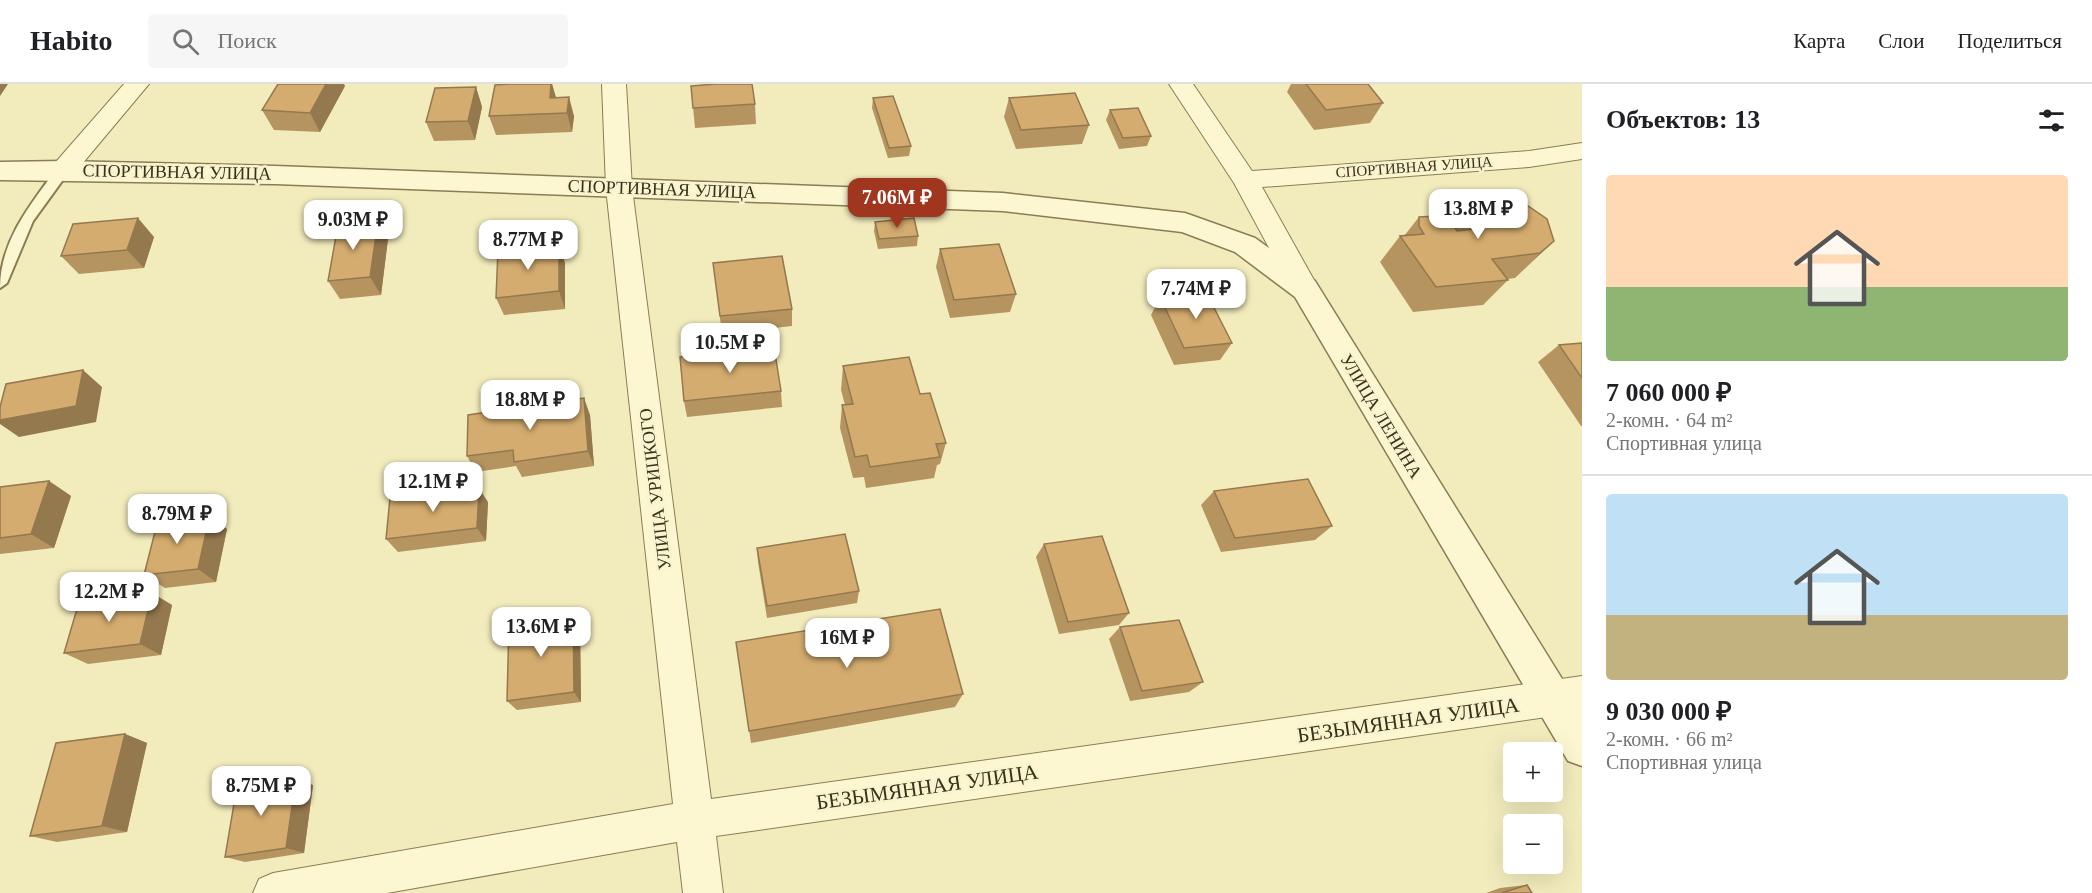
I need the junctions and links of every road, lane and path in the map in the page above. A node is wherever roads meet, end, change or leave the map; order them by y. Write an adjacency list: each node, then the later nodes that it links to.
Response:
1 (137, 84): 5 (street)
2 (614, 84): 8 (street, УЛИЦА УРИЦКОГО)
3 (1181, 84): 7 (street, УЛИЦА ЛЕНИНА)
4 (1582, 151): 7 (street, СПОРТИВНАЯ УЛИЦА)
5 (63, 170): 6 (street, СПОРТИВНАЯ УЛИЦА); 8 (street, СПОРТИВНАЯ УЛИЦА); 9 (lane)
6 (0, 171)
7 (1245, 180): 10 (street, УЛИЦА ЛЕНИНА)
8 (619, 188): 10 (street, СПОРТИВНАЯ УЛИЦА); 13 (street, УЛИЦА УРИЦКОГО)
9 (0, 284)
10 (1305, 289): 11 (street, УЛИЦА ЛЕНИНА)
11 (1568, 697): 12 (street, УЛИЦА ЛЕНИНА); 13 (street, БЕЗЫМЯННАЯ УЛИЦА)
12 (1582, 747)
13 (695, 820): 14 (street, БЕЗЫМЯННАЯ УЛИЦА); 15 (street, УЛИЦА УРИЦКОГО)
14 (273, 893)
15 (703, 893)

